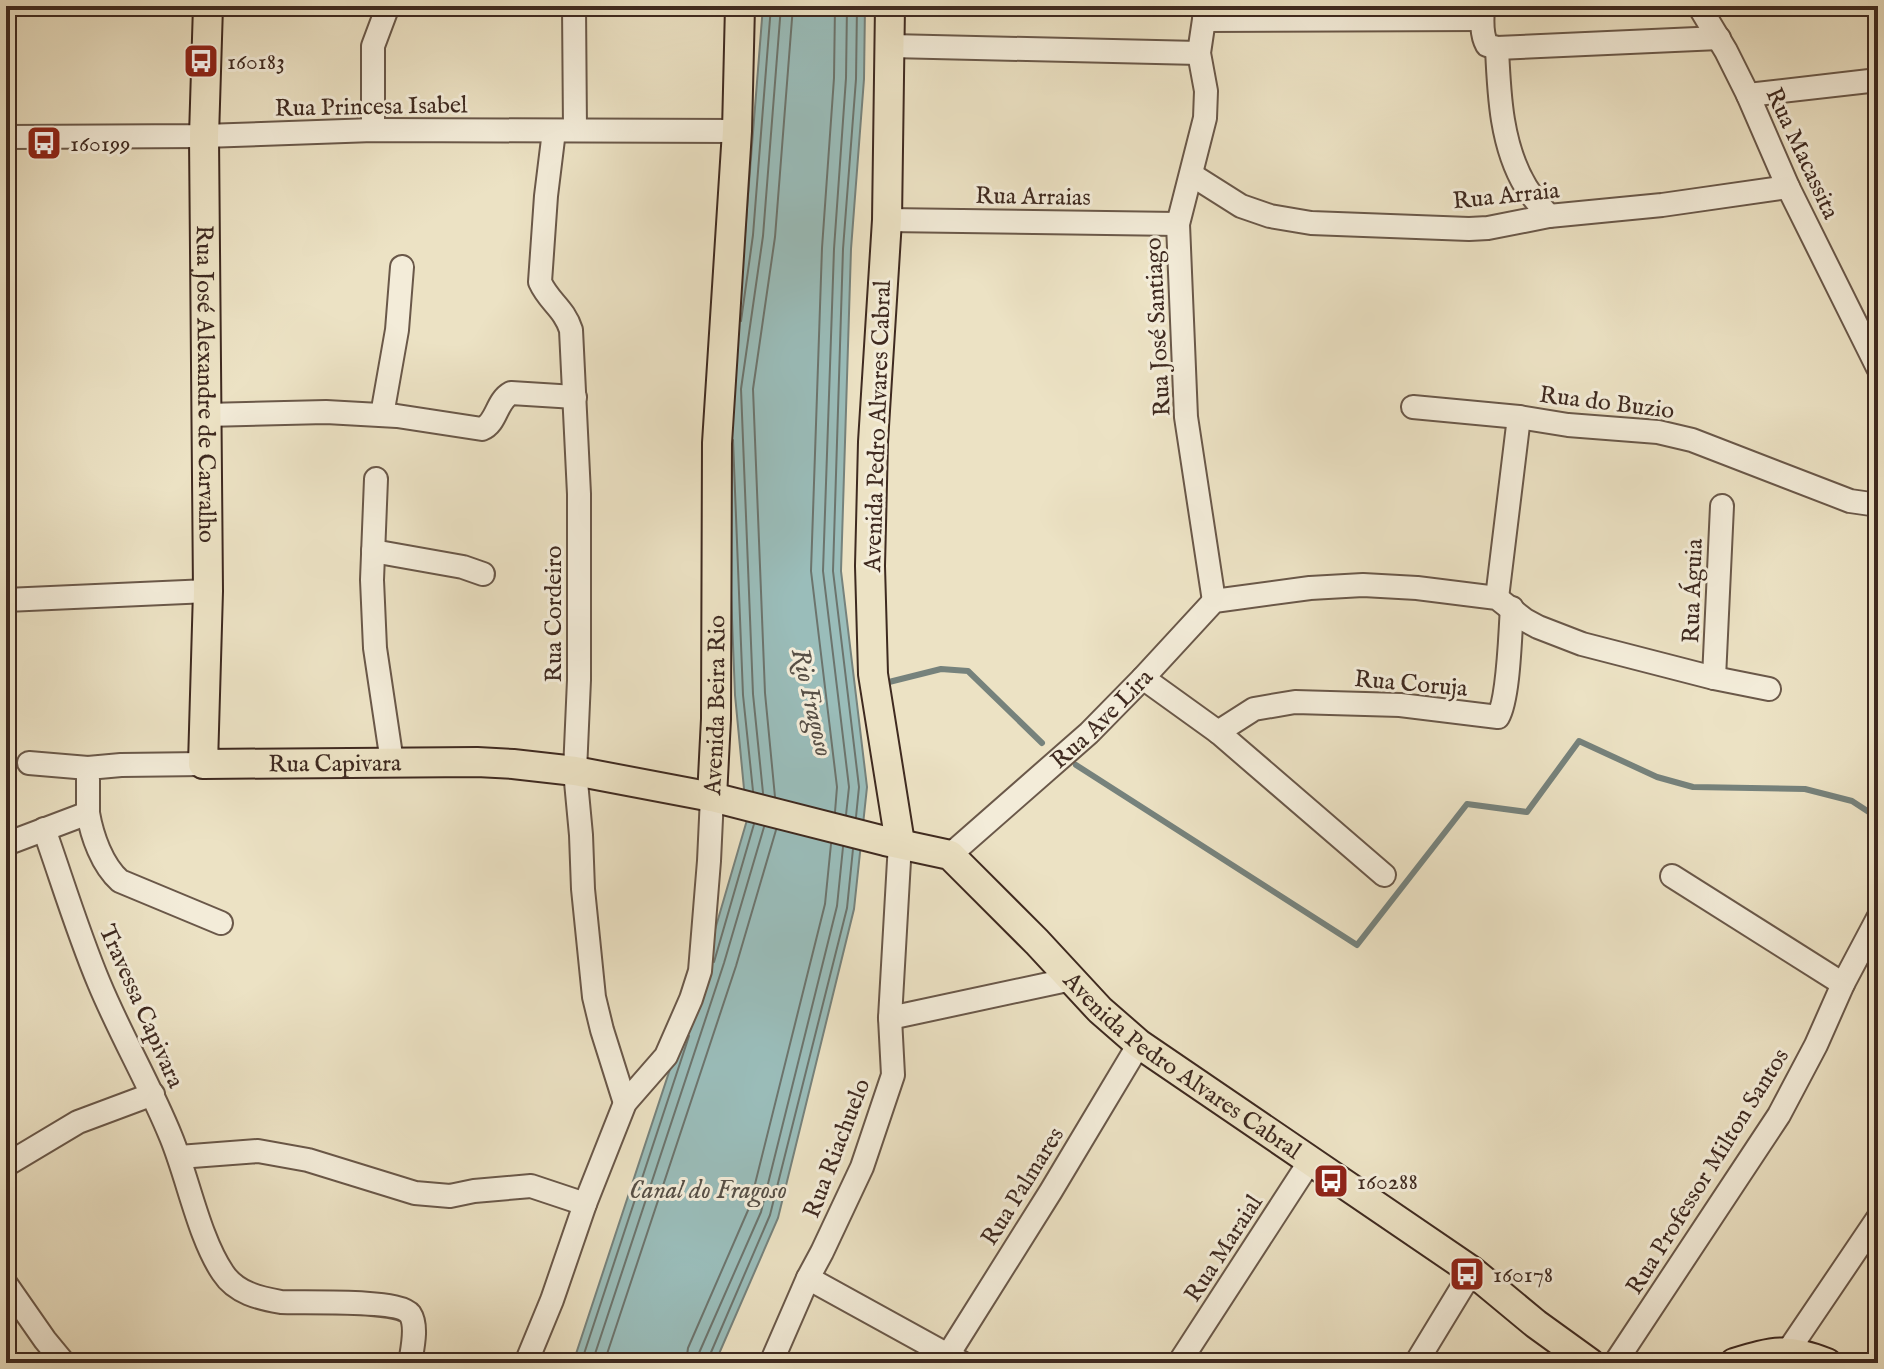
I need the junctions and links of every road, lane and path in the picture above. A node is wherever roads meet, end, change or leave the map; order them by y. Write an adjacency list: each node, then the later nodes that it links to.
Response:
1 (208, 6): 18 (main road, Rua José Alexandre de Carvalho)
2 (388, 6): 15 (street)
3 (574, 6): 16 (street, Rua Cordeiro)
4 (740, 6): 17 (main road, Avenida Beira Rio)
5 (890, 6): 10 (main road, Avenida Pedro Alvares Cabral)
6 (1699, 6): 9 (street, Rua Macassita)
7 (1205, 13): 8 (street); 12 (street, Rua José Santiago)
8 (1482, 13): 11 (street)
9 (1719, 38): 11 (street); 14 (street, Rua Macassita)
10 (891, 46): 12 (street); 23 (main road, Avenida Pedro Alvares Cabral)
11 (1497, 48): 22 (street)
12 (1199, 53): 20 (street, Rua José Santiago)
13 (1878, 80): 14 (street)
14 (1748, 95): 21 (street, Rua Macassita)
15 (373, 130): 16 (street, Rua Princesa Isabel); 18 (street, Rua Princesa Isabel)
16 (564, 130): 17 (street, Rua Princesa Isabel); 27 (street, Rua Cordeiro)
17 (737, 131): 50 (main road, Avenida Beira Rio)
18 (204, 136): 19 (street, Rua Princesa Isabel); 29 (main road, Rua José Alexandre de Carvalho)
19 (6, 137)
20 (1192, 175): 22 (street, Rua Arraia); 24 (street, Rua José Santiago)
21 (1788, 187): 22 (street, Rua Arraia); 26 (street, Rua Macassita)
22 (1549, 216)
23 (887, 220): 24 (street, Rua Arraias); 53 (main road, Avenida Pedro Alvares Cabral)
24 (1178, 224): 39 (street, Rua José Santiago)
25 (402, 267): 30 (street)
26 (1878, 368)
27 (575, 397): 30 (street); 49 (street, Rua Cordeiro)
28 (1413, 407): 31 (street, Rua do Buzio)
29 (206, 415): 30 (street); 37 (main road, Rua José Alexandre de Carvalho)
30 (382, 415)
31 (1519, 417): 33 (street, Rua do Buzio); 40 (street)
32 (376, 479): 35 (street)
33 (1878, 505)
34 (1722, 506): 42 (street, Rua Águia)
35 (373, 551): 36 (street); 45 (street)
36 (483, 574)
37 (208, 591): 38 (street); 47 (main road, Rua José Alexandre de Carvalho)
38 (6, 600)
39 (1214, 601): 40 (street); 41 (street, Rua Ave Lira)
40 (1505, 603): 42 (street); 44 (street, Rua Coruja)
41 (1143, 678): 44 (street); 55 (street, Rua Ave Lira)
42 (1714, 678): 43 (street)
43 (1769, 689)
44 (1218, 732): 56 (street)
45 (392, 762): 47 (main road, Rua Capivara); 49 (main road, Rua Capivara)
46 (29, 763): 48 (street, Rua Capivara)
47 (203, 764): 48 (street, Rua Capivara)
48 (88, 768): 51 (street)
49 (575, 771): 50 (main road, Rua Capivara); 65 (street, Rua Cordeiro)
50 (724, 800): 53 (main road); 65 (street, Avenida Beira Rio)
51 (88, 813): 52 (street); 59 (street)
52 (44, 829): 54 (street); 64 (street, Travessa Capivara)
53 (893, 842): 55 (main road); 62 (street, Rua Riachuelo)
54 (6, 844)
55 (950, 855): 60 (main road, Avenida Pedro Alvares Cabral)
56 (1384, 875)
57 (1672, 876): 61 (street)
58 (1878, 918): 61 (street, Rua Professor Milton Santos)
59 (221, 923)
60 (1072, 979): 62 (street); 63 (main road, Avenida Pedro Alvares Cabral)
61 (1843, 984): 83 (street, Rua Professor Milton Santos)
62 (890, 1018): 72 (street, Rua Riachuelo)
63 (1139, 1044): 67 (main road, Avenida Pedro Alvares Cabral); 75 (street, Rua Palmares)
64 (153, 1094): 66 (street, Travessa Capivara); 68 (street)
65 (625, 1103): 69 (street, Avenida Beira Rio)
66 (179, 1157): 69 (street); 77 (street, Travessa Capivara)
67 (1310, 1161): 71 (main road, Avenida Pedro Alvares Cabral); 80 (street, Rua Maraial)
68 (6, 1165)
69 (585, 1204): 78 (street, Avenida Beira Rio)
70 (1878, 1218): 74 (street)
71 (1472, 1271): 81 (street); 82 (main road, Avenida Pedro Alvares Cabral)
72 (808, 1278): 75 (street); 79 (street, Rua Riachuelo)
73 (6, 1284): 76 (street)
74 (1788, 1351): 84 (main road); 85 (main road)
75 (955, 1359)
76 (64, 1363)
77 (410, 1363)
78 (526, 1363)
79 (771, 1363)
80 (1179, 1363)
81 (1416, 1363)
82 (1590, 1363)
83 (1615, 1363)
84 (1734, 1363)
85 (1827, 1363)

